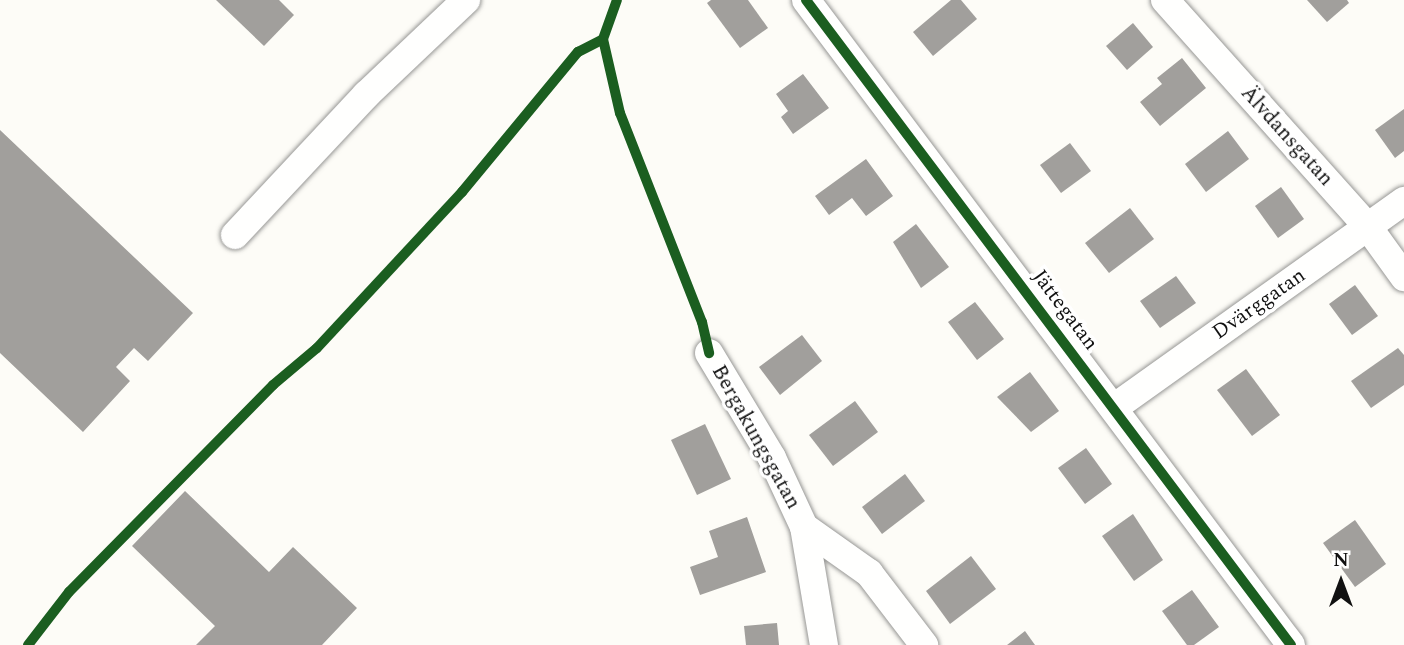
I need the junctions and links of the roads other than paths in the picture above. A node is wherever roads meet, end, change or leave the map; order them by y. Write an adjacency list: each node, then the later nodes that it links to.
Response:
1 (466, 0): 6 (street)
2 (806, 0): 9 (street, Jättegatan)
3 (1165, 0): 5 (street, Älvdansgatan)
4 (1404, 201): 5 (street, Dvärggatan)
5 (1368, 227): 7 (street, Älvdansgatan); 9 (street, Dvärggatan)
6 (235, 235)
7 (1404, 277)
8 (709, 353): 10 (street, Bergakungsgatan)
9 (1115, 407): 13 (street, Jättegatan)
10 (804, 527): 11 (street, Bergakungsgatan); 12 (street)
11 (824, 645)
12 (924, 645)
13 (1291, 645)

